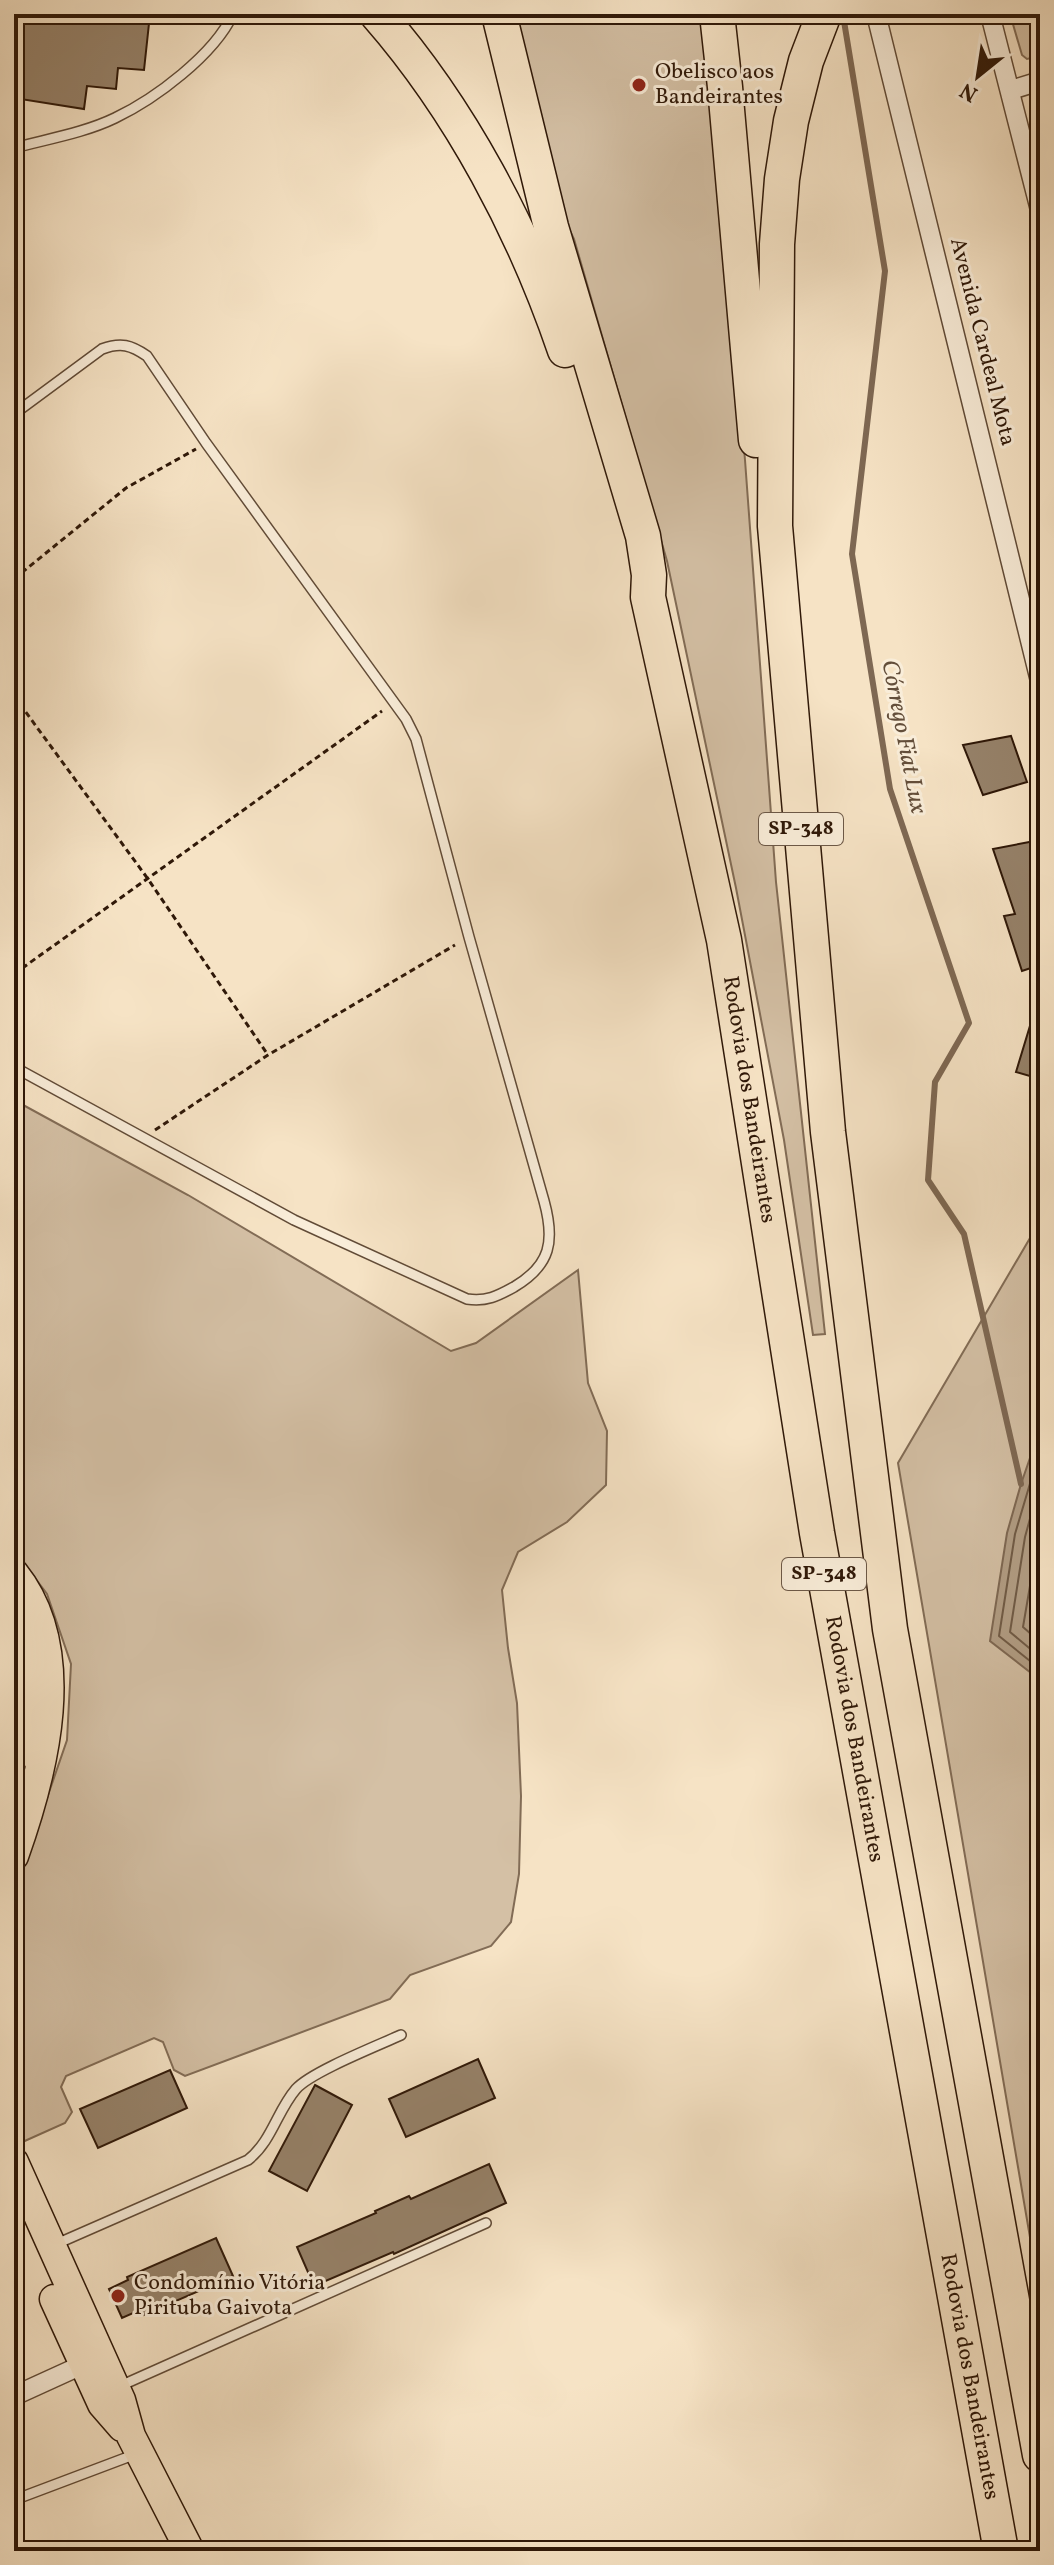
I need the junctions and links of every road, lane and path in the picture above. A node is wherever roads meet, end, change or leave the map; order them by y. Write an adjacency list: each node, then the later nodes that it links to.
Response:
1 (233, 14): 10 (lane)
2 (377, 14): 16 (highway)
3 (499, 14): 16 (highway)
4 (717, 14): 14 (highway)
5 (824, 14): 14 (highway)
6 (876, 14): 17 (street, Avenida Cardeal Mota)
7 (990, 14): 9 (street)
8 (1040, 81): 9 (street)
9 (1011, 90): 11 (street)
10 (14, 148)
11 (1040, 210)
12 (14, 414): 13 (lane)
13 (206, 443): 15 (path); 20 (lane)
14 (775, 526): 40 (highway, SP-348)
15 (14, 579)
16 (648, 597): 43 (highway, Rodovia dos Bandeirantes / SP-348)
17 (1032, 608): 18 (street, Avenida Cardeal Mota)
18 (1040, 681)
19 (14, 696): 21 (path)
20 (394, 702): 21 (path); 22 (lane)
21 (148, 879): 23 (path); 24 (path)
22 (469, 937): 24 (path); 26 (lane)
23 (14, 974)
24 (268, 1055): 26 (path)
25 (14, 1067): 26 (lane)
26 (144, 1137)
27 (14, 1573): 30 (main road)
28 (14, 1625): 29 (main road)
29 (15, 1750): 30 (main road)
30 (42, 1767): 31 (main road)
31 (14, 1856)
32 (401, 2035): 36 (lane)
33 (14, 2162): 36 (main road)
34 (14, 2207): 37 (main road)
35 (486, 2223): 37 (lane)
36 (52, 2247): 37 (main road)
37 (100, 2366): 38 (street); 39 (main road); 39 (main road)
38 (14, 2396)
39 (135, 2445): 41 (lane); 42 (main road)
40 (1040, 2455)
41 (14, 2500)
42 (190, 2551)
43 (1001, 2551)

